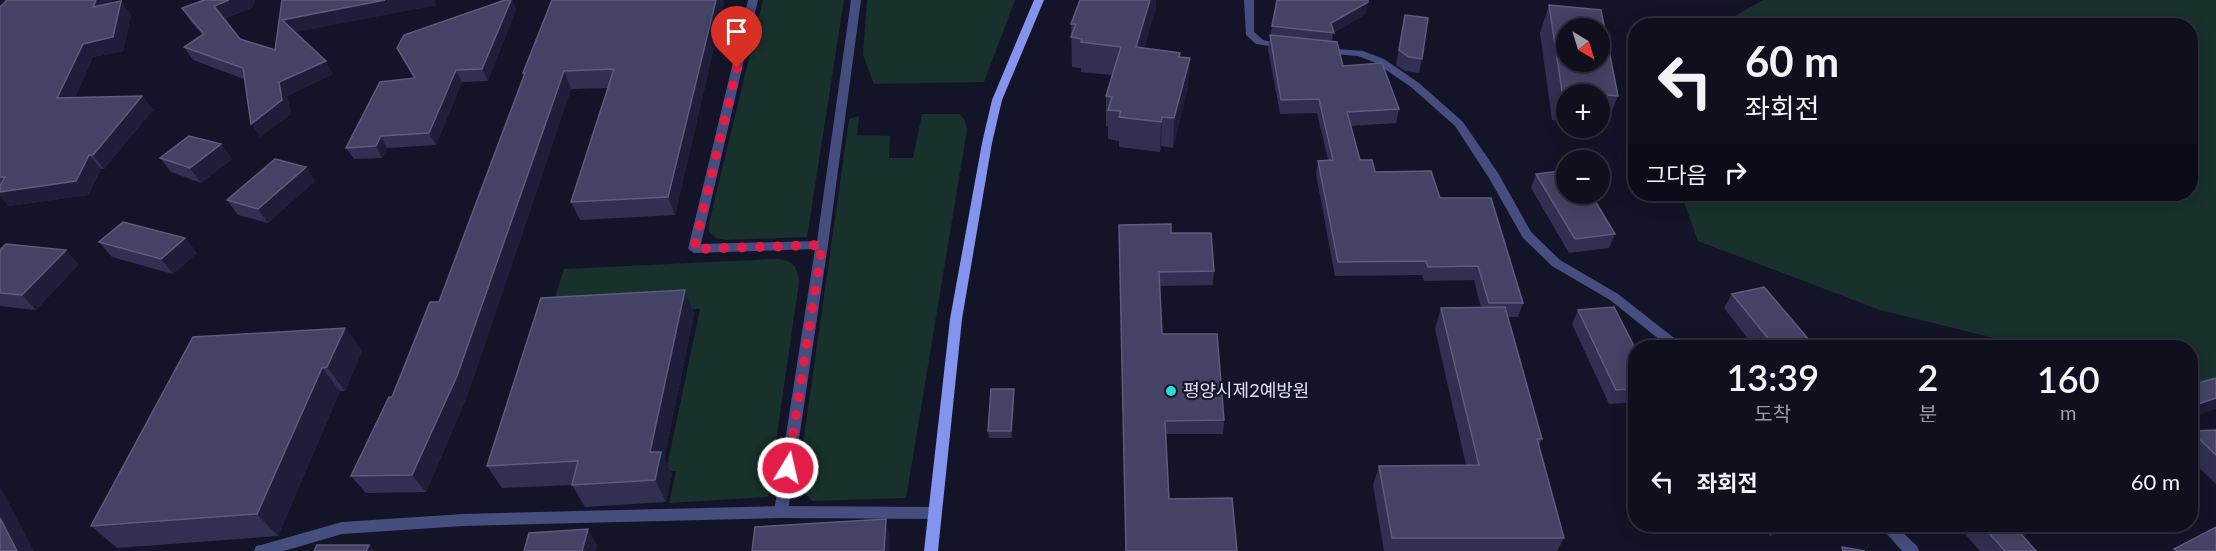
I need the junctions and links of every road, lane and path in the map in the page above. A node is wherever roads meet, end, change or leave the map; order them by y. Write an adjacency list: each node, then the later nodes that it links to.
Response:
1 (753, 0): 7 (street)
2 (856, 0): 7 (street)
3 (1039, 0): 10 (main road)
4 (1249, 0): 5 (street)
5 (1296, 48)
6 (1317, 50): 8 (street)
7 (822, 245): 9 (street)
8 (1669, 340)
9 (781, 513): 10 (street); 12 (street)
10 (934, 513): 13 (main road)
11 (1893, 532): 14 (street)
12 (261, 551)
13 (931, 551)
14 (1912, 551)

